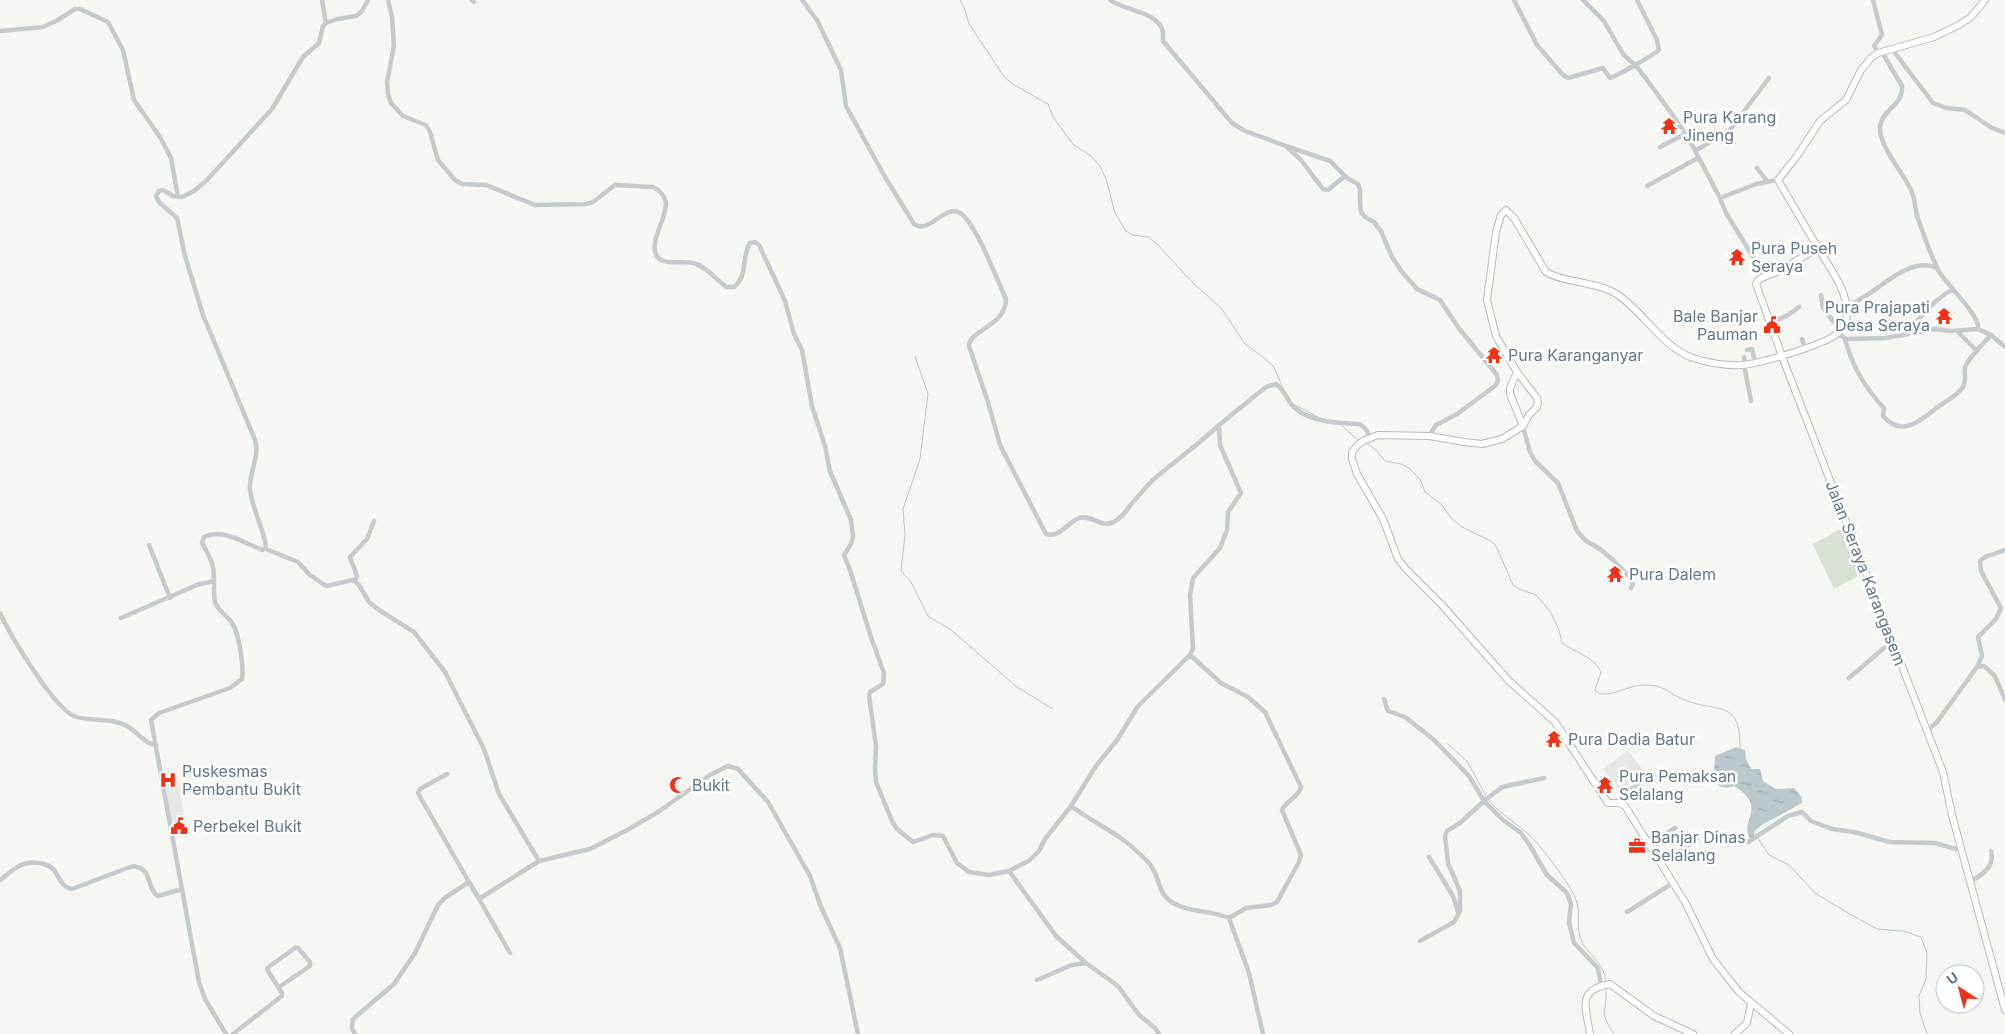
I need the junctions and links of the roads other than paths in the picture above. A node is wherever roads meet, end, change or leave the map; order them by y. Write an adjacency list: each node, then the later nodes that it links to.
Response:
1 (322, 0): 11 (street)
2 (368, 0): 11 (street)
3 (388, 0): 91 (street)
4 (802, 0): 54 (street)
5 (1110, 0): 19 (street)
6 (1514, 0): 15 (street)
7 (1583, 0): 15 (street)
8 (1637, 0): 15 (street)
9 (1873, 0): 14 (street)
10 (1985, 0): 13 (street)
11 (326, 23): 28 (street)
12 (0, 30): 28 (street)
13 (1892, 49): 14 (street); 17 (street)
14 (1880, 52): 25 (street); 31 (street)
15 (1634, 65): 18 (street)
16 (1769, 78): 21 (street)
17 (2005, 133)
18 (1685, 134): 20 (street); 21 (street)
19 (1286, 146): 24 (street); 24 (street)
20 (1660, 147)
21 (1695, 151): 22 (street)
22 (1698, 158): 27 (street); 29 (street)
23 (1757, 168): 26 (street)
24 (1346, 176): 56 (street)
25 (1778, 180): 26 (street); 30 (street)
26 (1767, 181): 29 (street)
27 (1647, 186)
28 (178, 197): 60 (street)
29 (1720, 198): 32 (street)
30 (1818, 248): 32 (street); 35 (street)
31 (1937, 268): 33 (street); 35 (street)
32 (1765, 276): 37 (street, Jalan Seraya Karangasem)
33 (1953, 290): 38 (street); 42 (street)
34 (1821, 295): 40 (street)
35 (1846, 306): 40 (street)
36 (1799, 307): 37 (street)
37 (1770, 323): 49 (street, Jalan Seraya Karangasem)
38 (1978, 328): 39 (street); 41 (street)
39 (1957, 331): 42 (street); 48 (street)
40 (1838, 332): 44 (street); 46 (street)
41 (1991, 335): 45 (street); 48 (street)
42 (1902, 336): 44 (street)
43 (1802, 339): 46 (street)
44 (1845, 339): 48 (street)
45 (2005, 347)
46 (1805, 348): 49 (street)
47 (1747, 350): 51 (street)
48 (1977, 350)
49 (1782, 356): 51 (street); 68 (street, Jalan Seraya Karangasem)
50 (1744, 362): 51 (street); 52 (street); 53 (street)
51 (1755, 363)
52 (1517, 372): 55 (street); 55 (street)
53 (1751, 401)
54 (1219, 425): 57 (street); 69 (street)
55 (1523, 426): 56 (street); 64 (street)
56 (1430, 436): 57 (street)
57 (1370, 437): 80 (street)
58 (374, 521): 63 (street)
59 (149, 545): 65 (street)
60 (266, 549): 62 (street); 63 (street)
61 (2005, 550): 70 (street)
62 (214, 581): 65 (street); 75 (street)
63 (355, 581): 89 (street)
64 (1631, 588)
65 (170, 598): 67 (street)
66 (0, 613): 75 (street)
67 (121, 618)
68 (1893, 644): 71 (street); 74 (street, Jalan Seraya Karangasem)
69 (1190, 655): 81 (street); 100 (street)
70 (1977, 667): 73 (street); 74 (street)
71 (1849, 678)
72 (1384, 699): 79 (street)
73 (2005, 700)
74 (1927, 731): 86 (street, Jalan Seraya Karangasem)
75 (156, 745): 96 (street)
76 (447, 774): 94 (street)
77 (1544, 778): 79 (street)
78 (1638, 784): 80 (street)
79 (1484, 801): 99 (street); 105 (street)
80 (1619, 804): 85 (street)
81 (1071, 806): 91 (street); 100 (street)
82 (1675, 828): 85 (street)
83 (1697, 839): 90 (street)
84 (1748, 842): 86 (street)
85 (1649, 845): 90 (street)
86 (1963, 851): 93 (street, Jalan Seraya Karangasem)
87 (1991, 851): 93 (street)
88 (1429, 857): 99 (street)
89 (539, 861): 97 (street); 114 (street)
90 (1661, 864): 95 (street)
91 (1009, 871): 103 (street)
92 (0, 880): 96 (street)
93 (1971, 881): 108 (street, Jalan Seraya Karangasem)
94 (468, 882): 97 (street); 113 (street)
95 (1673, 883): 98 (street); 107 (street)
96 (182, 889): 111 (street)
97 (479, 899): 102 (street)
98 (1627, 912)
99 (1458, 916): 101 (street)
100 (1229, 918): 116 (street)
101 (1420, 941)
102 (510, 953)
103 (1086, 962): 104 (street); 115 (street)
104 (1037, 980)
105 (1602, 986): 117 (street); 118 (street)
106 (279, 988): 106 (street); 112 (street)
107 (1751, 1003): 109 (street); 110 (street)
108 (2005, 1010)
109 (1762, 1013): 110 (street); 120 (street)
110 (1750, 1015): 119 (street)
111 (226, 1034)
112 (233, 1034)
113 (355, 1034)
114 (858, 1034)
115 (1159, 1034)
116 (1263, 1034)
117 (1590, 1034)
118 (1692, 1034)
119 (1734, 1034)
120 (1790, 1034)

